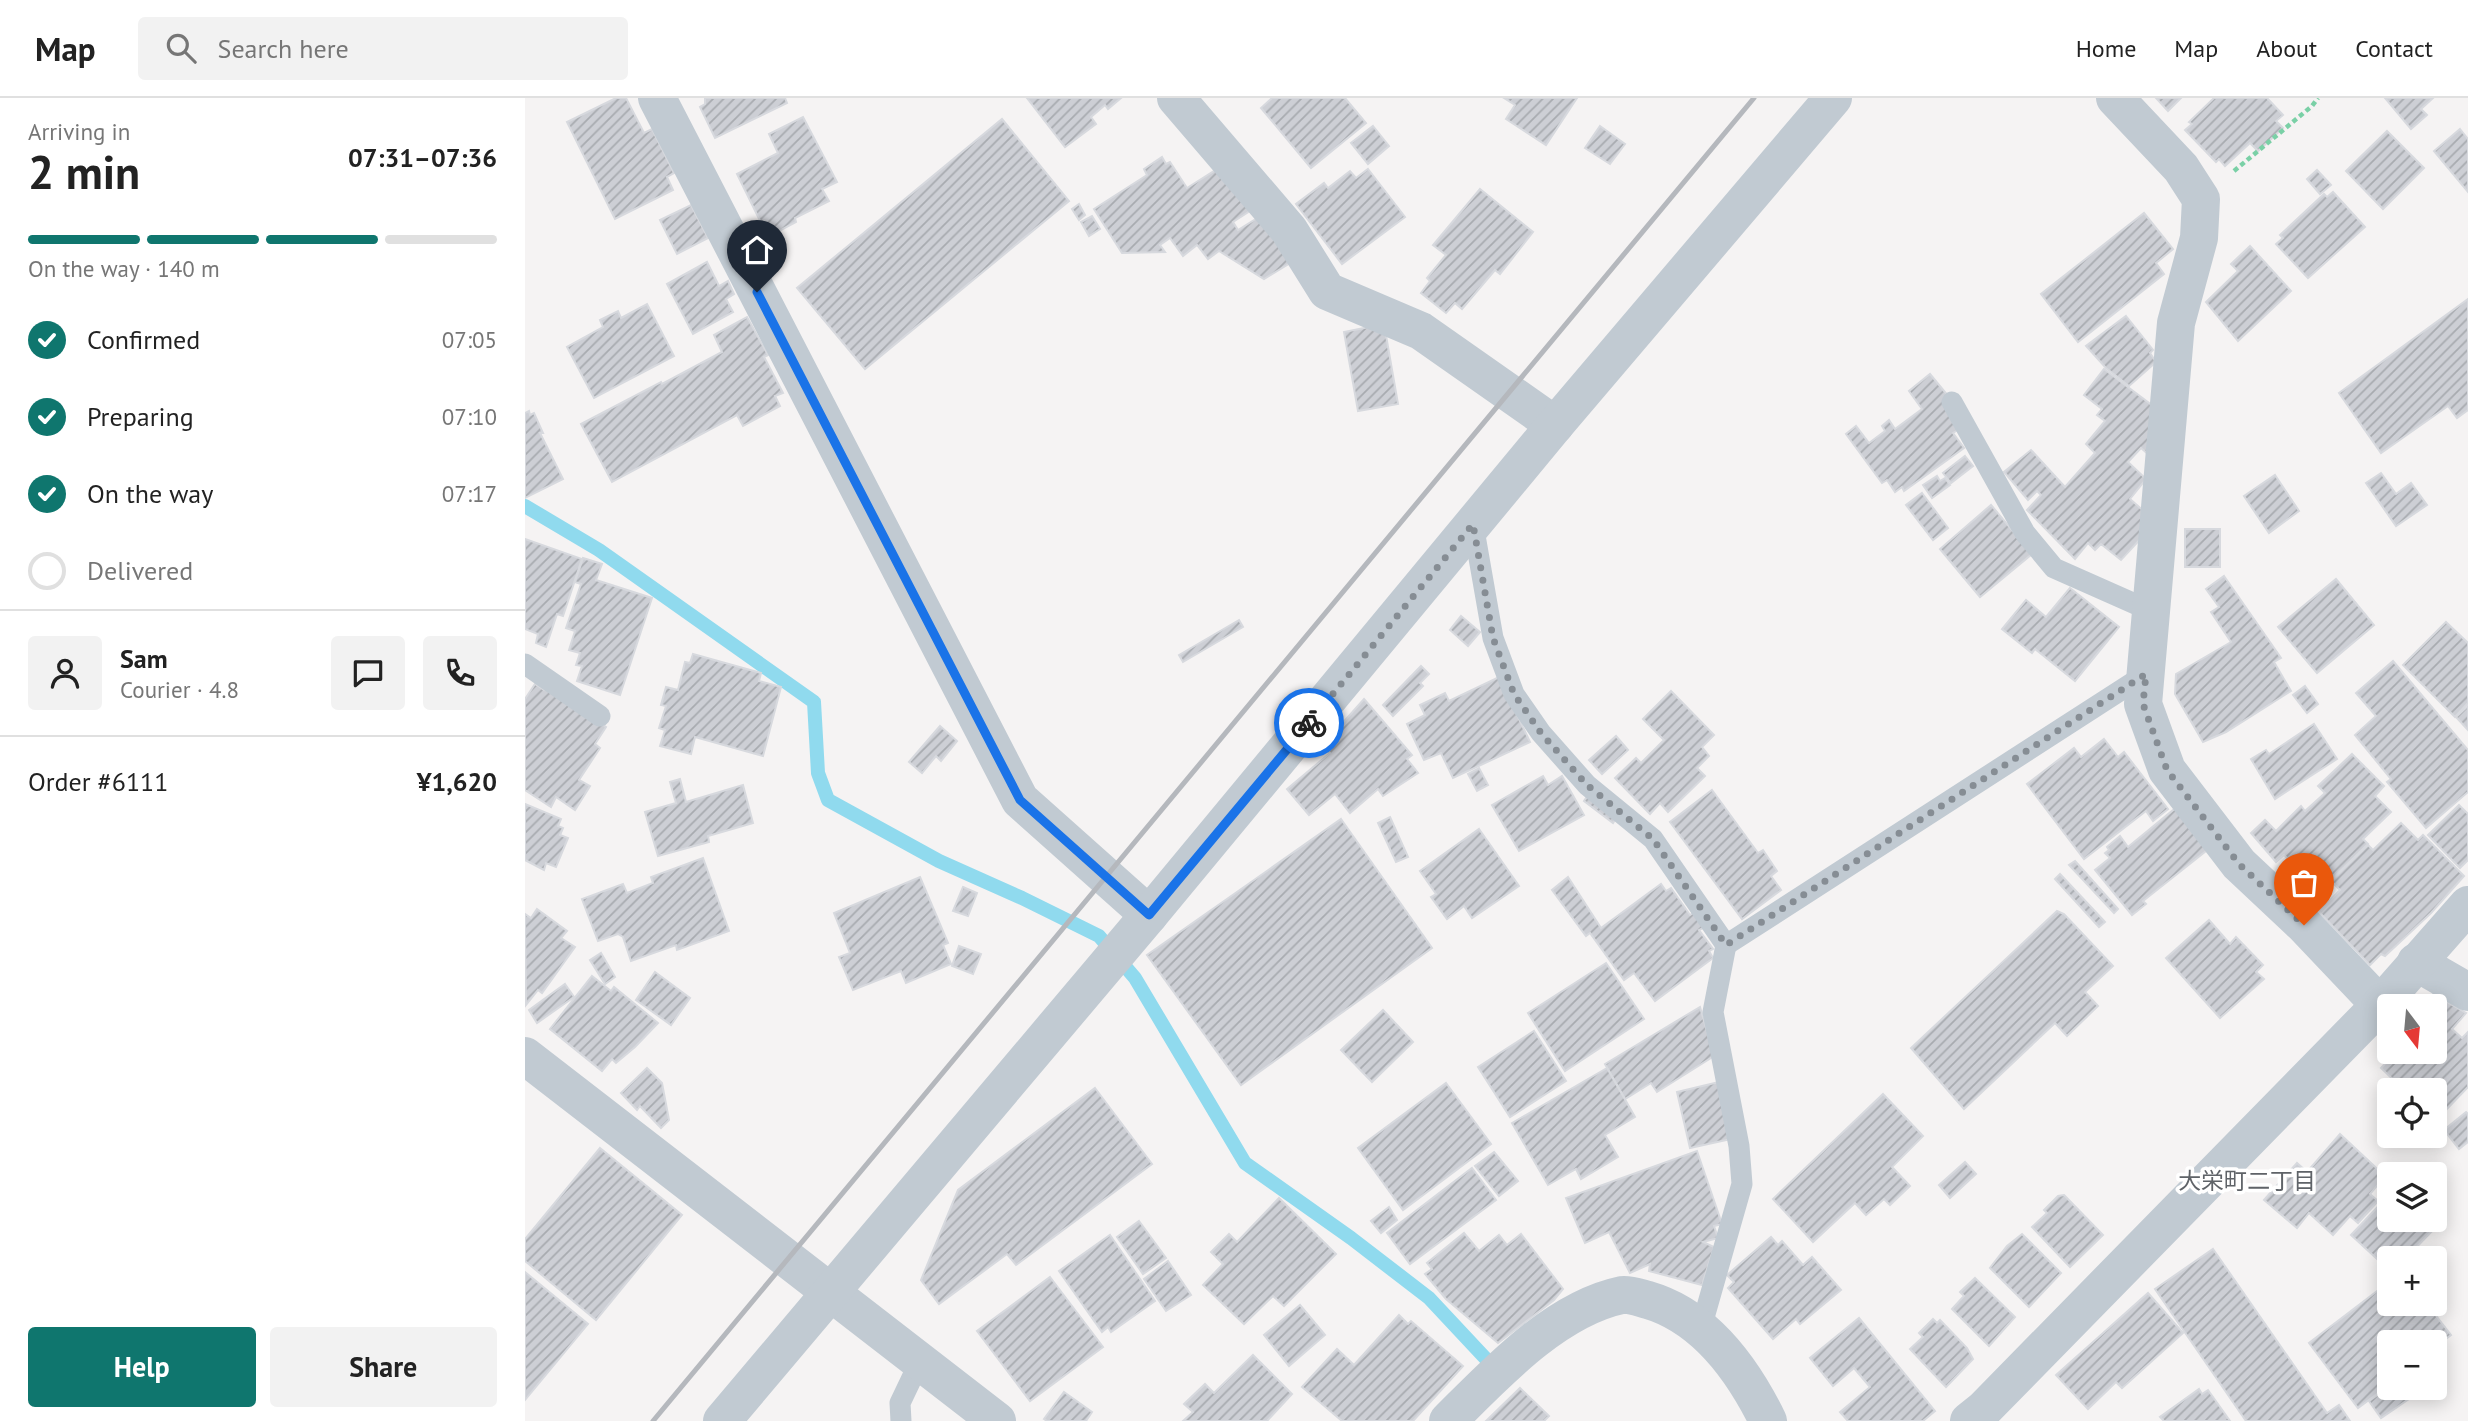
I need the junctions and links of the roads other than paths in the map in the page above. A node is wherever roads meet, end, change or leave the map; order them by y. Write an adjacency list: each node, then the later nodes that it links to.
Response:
1 (657, 98): 13 (street)
2 (1176, 98): 6 (street)
3 (1833, 98): 6 (street)
4 (2115, 98): 8 (street)
5 (1952, 402): 8 (lane)
6 (1555, 425): 7 (street)
7 (1473, 524): 13 (street); 14 (lane)
8 (2151, 611): 10 (street)
9 (525, 664): 11 (lane)
10 (2146, 674): 14 (lane); 18 (street)
11 (600, 716)
12 (2468, 905): 15 (street)
13 (1149, 915): 21 (street)
14 (1726, 945): 22 (lane)
15 (2416, 962): 16 (street); 17 (street)
16 (2468, 992)
17 (2389, 994)
18 (2377, 1002)
19 (2377, 1008): 29 (street)
20 (525, 1056): 21 (street)
21 (831, 1291): 23 (street); 24 (street)
22 (1701, 1328): 27 (street); 28 (street)
23 (920, 1361): 25 (lane); 26 (street)
24 (722, 1421)
25 (901, 1421)
26 (997, 1421)
27 (1448, 1421)
28 (1768, 1421)
29 (1969, 1421)

